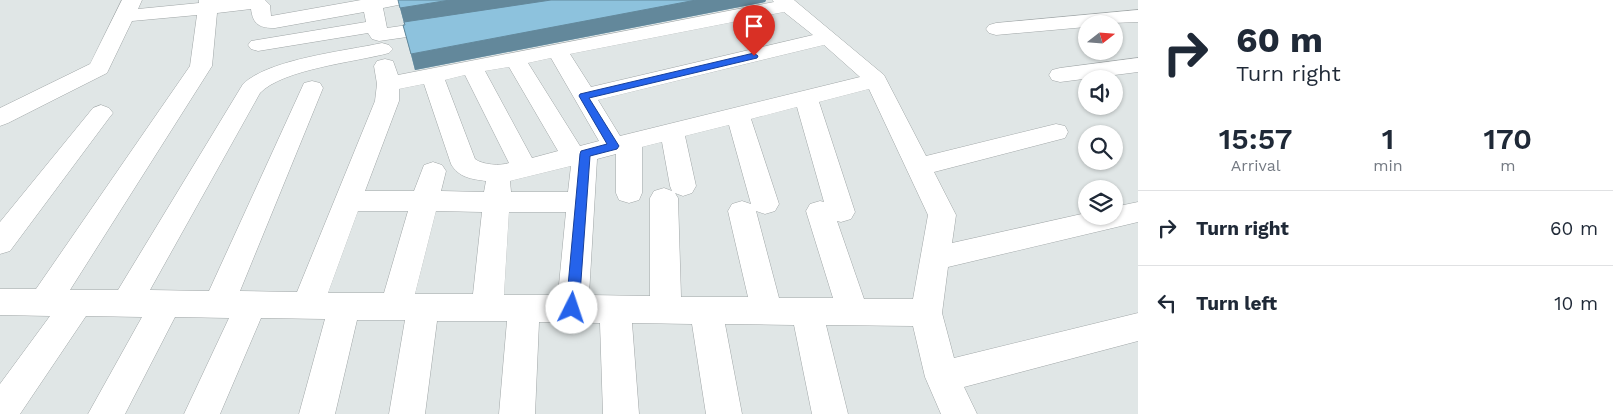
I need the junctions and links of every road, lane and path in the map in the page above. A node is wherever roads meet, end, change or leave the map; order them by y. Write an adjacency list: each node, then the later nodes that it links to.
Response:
1 (396, 0): 2 (street)
2 (372, 2): 4 (street); 9 (street)
3 (785, 2): 10 (street); 12 (street)
4 (208, 4): 5 (street); 42 (street)
5 (128, 8): 25 (street)
6 (1138, 16): 8 (street)
7 (457, 23): 9 (street)
8 (996, 29)
9 (379, 36): 11 (street); 19 (street); 44 (street)
10 (829, 38): 18 (street); 21 (street)
11 (258, 45)
12 (557, 50): 13 (street); 21 (street)
13 (516, 58): 15 (street); 29 (street)
14 (1138, 64): 17 (street)
15 (472, 67): 16 (street); 32 (street)
16 (432, 75): 19 (street); 32 (street)
17 (1060, 75)
18 (876, 80): 22 (street); 30 (street)
19 (388, 84): 34 (street)
20 (312, 88): 46 (street)
21 (584, 96): 28 (street)
22 (806, 98): 24 (street); 58 (street)
23 (101, 114): 39 (street)
24 (738, 115): 26 (street); 56 (street)
25 (0, 118)
26 (672, 132): 28 (street); 54 (street)
27 (1056, 132): 30 (street)
28 (621, 144): 29 (street); 33 (street)
29 (579, 155): 32 (street); 37 (street)
30 (919, 167): 40 (street)
31 (433, 171): 35 (street)
32 (514, 171): 36 (street)
33 (629, 192)
34 (347, 202): 35 (street); 47 (street)
35 (425, 202): 36 (street); 49 (street)
36 (496, 202): 37 (street); 50 (street)
37 (580, 202): 52 (street)
38 (1138, 212): 40 (street)
39 (0, 243)
40 (936, 258): 59 (street)
41 (0, 302): 42 (street)
42 (45, 302): 43 (street)
43 (78, 302): 44 (street); 62 (street)
44 (126, 303): 45 (street)
45 (166, 304): 46 (street); 63 (street)
46 (235, 305): 47 (street); 64 (street)
47 (307, 306): 48 (street)
48 (344, 306): 49 (street); 65 (street)
49 (410, 306): 50 (street); 66 (street)
50 (487, 308): 51 (street)
51 (524, 308): 52 (street); 67 (street)
52 (572, 308): 53 (street)
53 (615, 309): 54 (street); 68 (street)
54 (666, 310): 55 (street)
55 (706, 310): 56 (street); 69 (street)
56 (767, 311): 57 (street)
57 (807, 312): 58 (street); 70 (street)
58 (853, 312): 59 (street)
59 (926, 313): 61 (street)
60 (1138, 327): 61 (street)
61 (942, 377): 71 (street)
62 (0, 413)
63 (106, 414)
64 (202, 414)
65 (317, 414)
66 (407, 414)
67 (518, 414)
68 (621, 414)
69 (724, 414)
70 (830, 414)
71 (959, 414)

